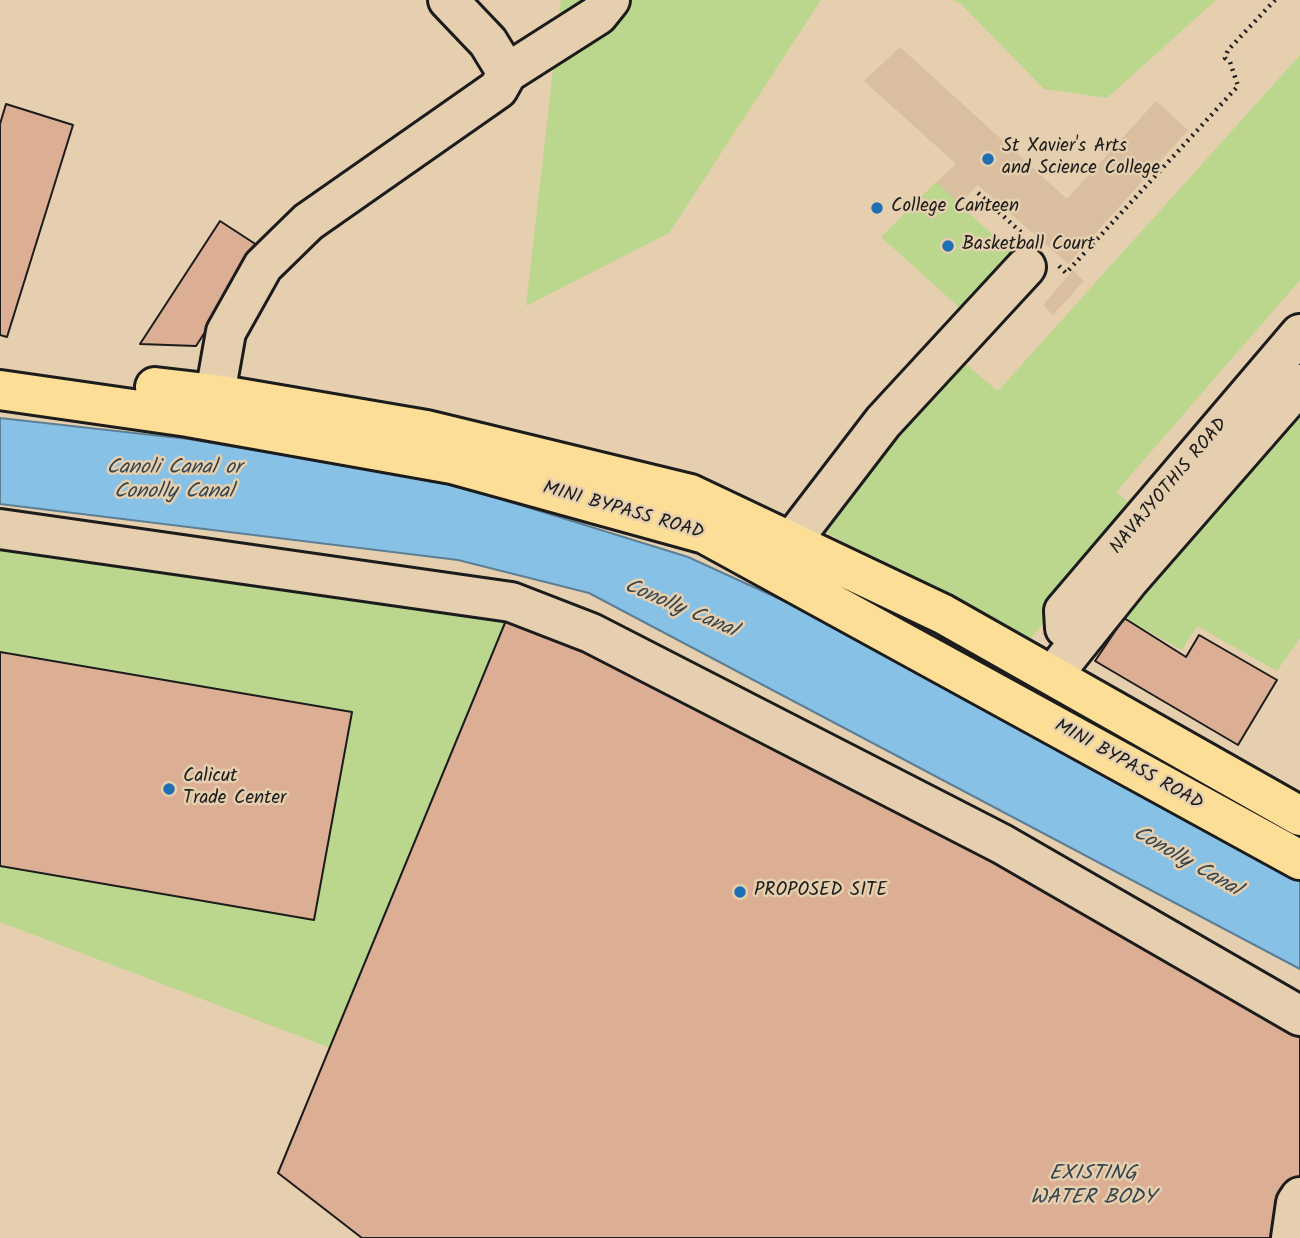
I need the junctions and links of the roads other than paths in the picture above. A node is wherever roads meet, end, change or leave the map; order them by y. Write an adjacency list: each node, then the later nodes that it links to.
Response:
1 (448, 0): 3 (street)
2 (610, 0): 3 (street)
3 (508, 73): 9 (street)
4 (1038, 258): 11 (street)
5 (1300, 334): 12 (street, NAVAJYOTHIS ROAD)
6 (0, 370): 9 (main road, MINI BYPASS ROAD)
7 (1300, 384): 12 (street, NAVAJYOTHIS ROAD)
8 (0, 390): 15 (main road, MINI BYPASS ROAD)
9 (215, 394): 11 (main road, MINI BYPASS ROAD)
10 (0, 529): 16 (street)
11 (791, 542): 13 (main road, MINI BYPASS ROAD)
12 (1080, 640): 13 (street, NAVAJYOTHIS ROAD)
13 (1052, 676): 14 (main road, MINI BYPASS ROAD)
14 (1300, 816)
15 (1300, 860)
16 (1300, 1016)
17 (1300, 1197): 18 (street)
18 (1291, 1238)

